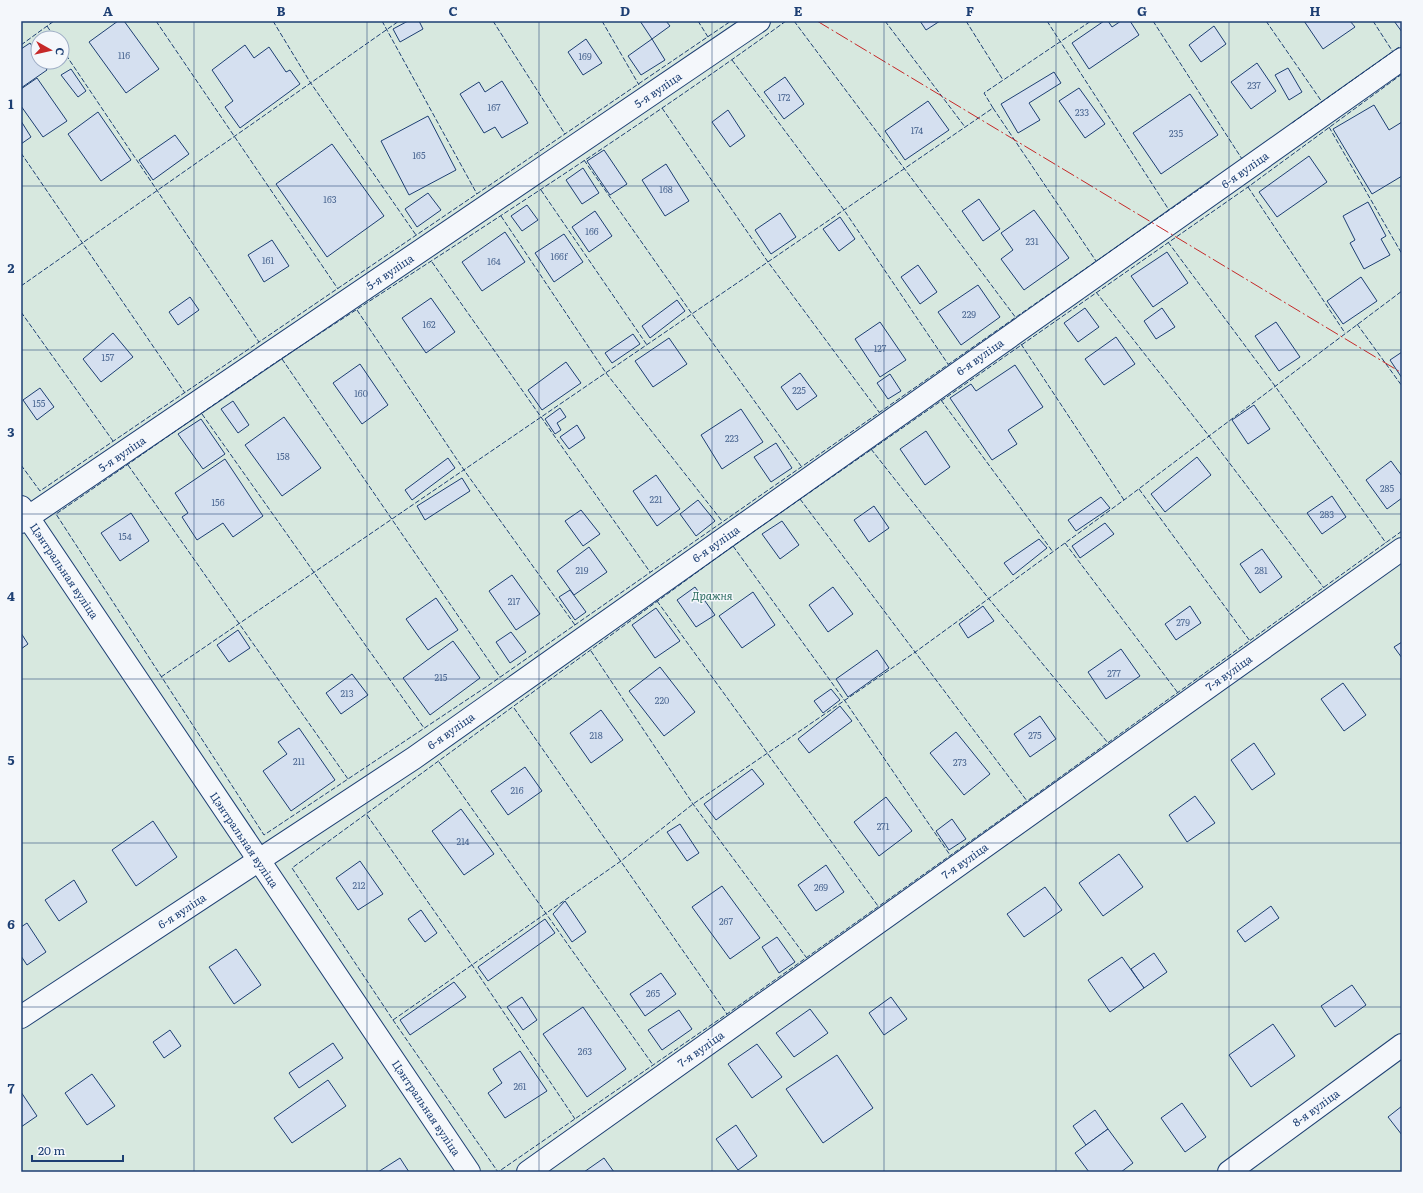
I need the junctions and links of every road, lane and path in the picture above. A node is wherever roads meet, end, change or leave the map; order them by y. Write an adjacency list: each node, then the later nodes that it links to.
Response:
1 (759, 21): 3 (street, 5-я вуліца)
2 (1402, 59): 5 (street, 6-я вуліца)
3 (24, 516): 5 (street, Цэнтральная вуліца)
4 (1402, 549): 9 (street, 7-я вуліца)
5 (258, 861): 6 (street, 6-я вуліца); 8 (street, Цэнтральная вуліца)
6 (21, 1017)
7 (1402, 1045): 10 (street, 8-я вуліца)
8 (469, 1172)
9 (528, 1172)
10 (1229, 1172)

